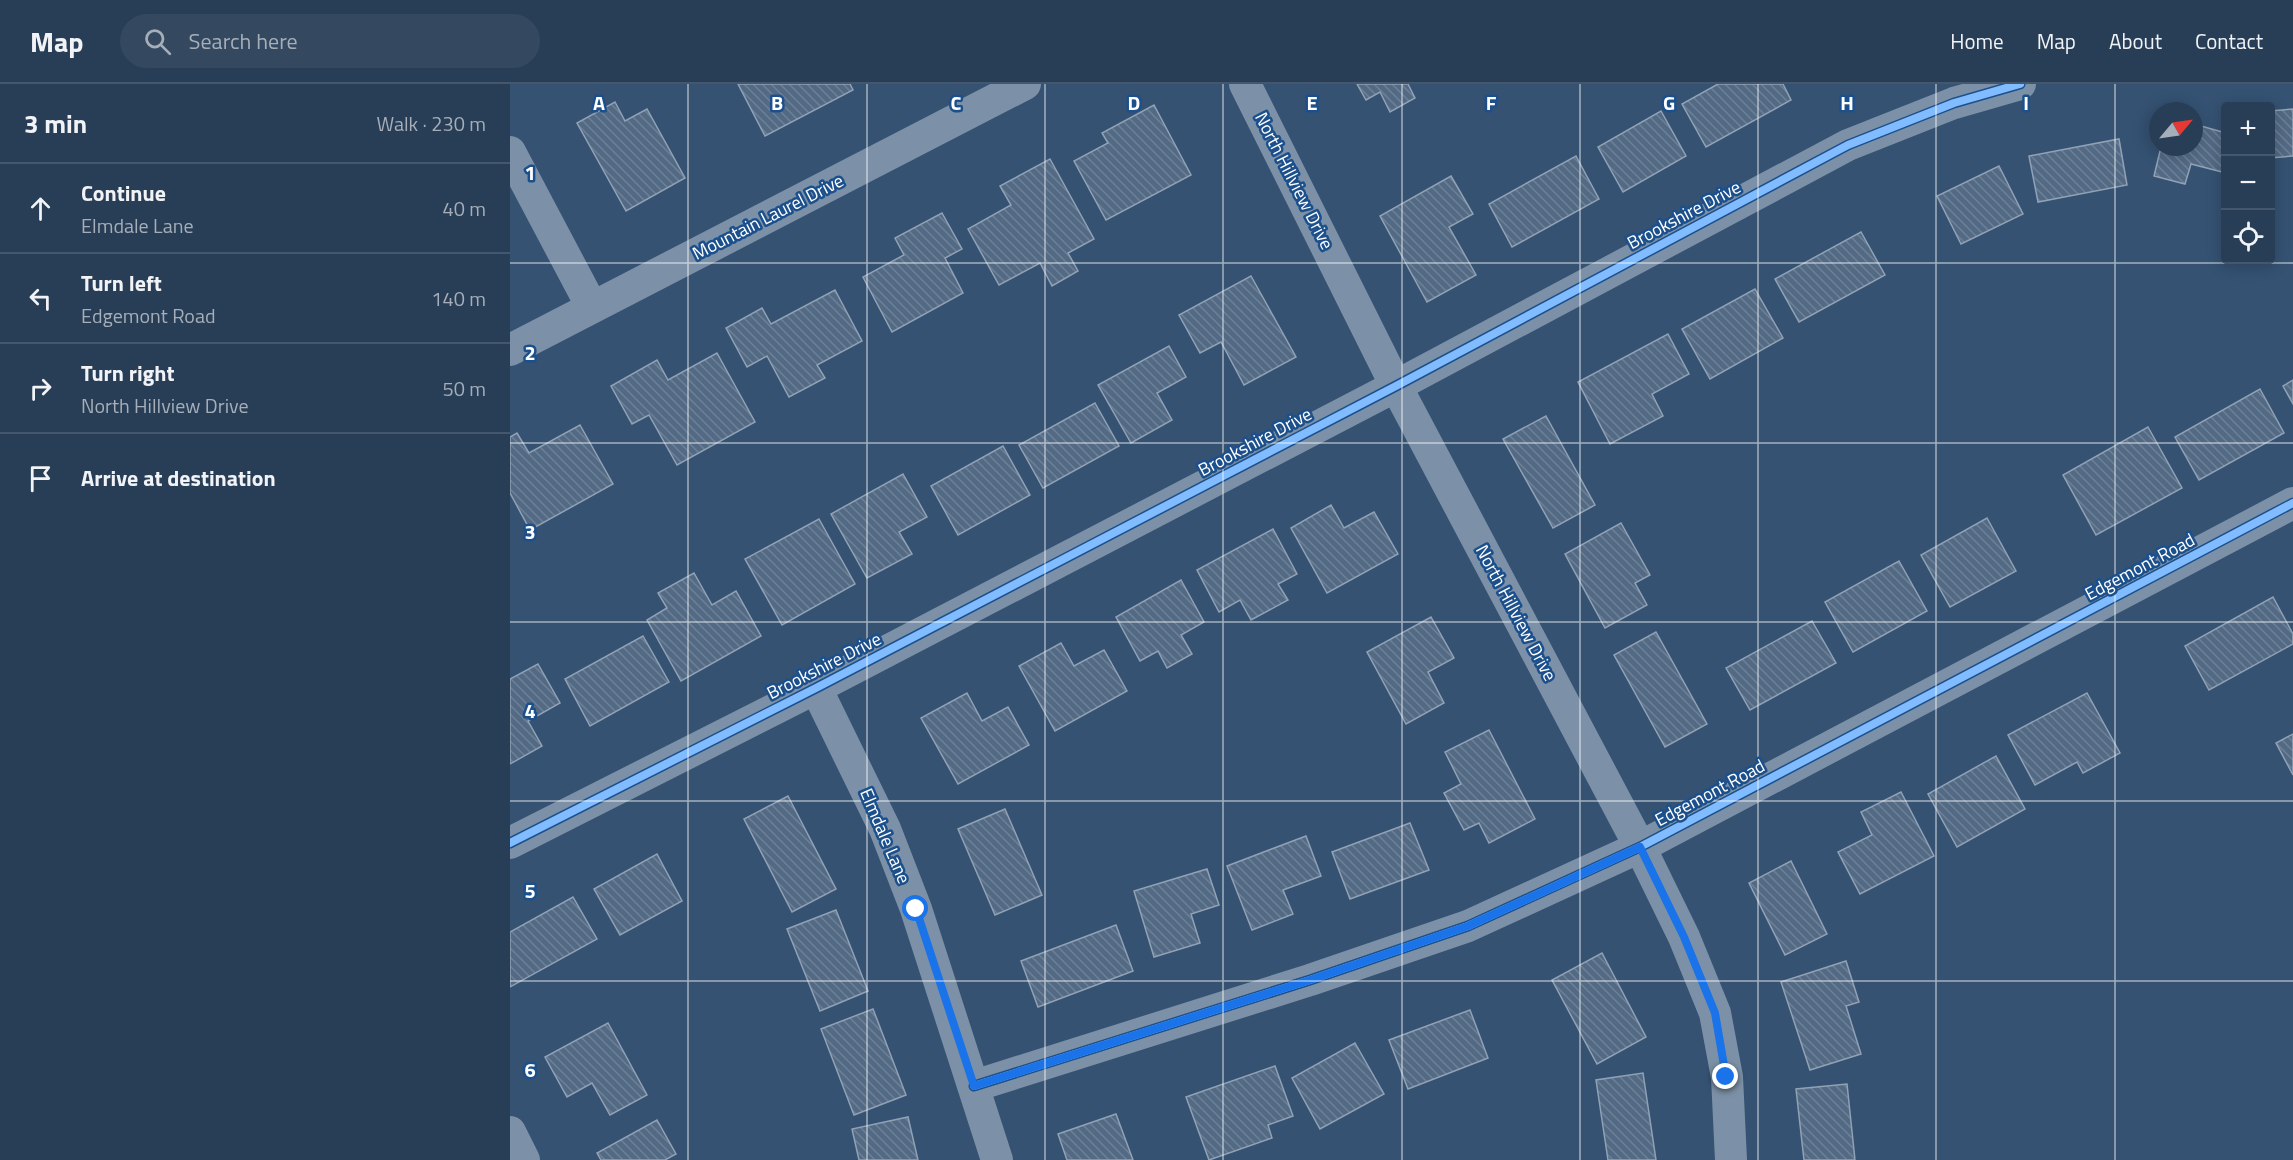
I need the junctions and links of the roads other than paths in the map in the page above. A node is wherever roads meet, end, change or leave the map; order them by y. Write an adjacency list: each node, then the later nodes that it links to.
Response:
1 (1025, 84): 5 (street, Mountain Laurel Drive)
2 (1245, 84): 7 (street, North Hillview Drive)
3 (2020, 84): 7 (street, Brookshire Drive)
4 (510, 152): 5 (street)
5 (592, 307): 6 (street, Mountain Laurel Drive)
6 (510, 350)
7 (1396, 386): 9 (street, Brookshire Drive); 11 (street, North Hillview Drive)
8 (2293, 503): 11 (street, Edgemont Road)
9 (816, 688): 10 (street, Brookshire Drive); 12 (street, Elmdale Lane)
10 (510, 843)
11 (1640, 847): 12 (street, Edgemont Road); 16 (street, North Hillview Drive)
12 (974, 1086): 15 (street, Elmdale Lane)
13 (510, 1132): 14 (street)
14 (524, 1160)
15 (997, 1160)
16 (1731, 1160)

